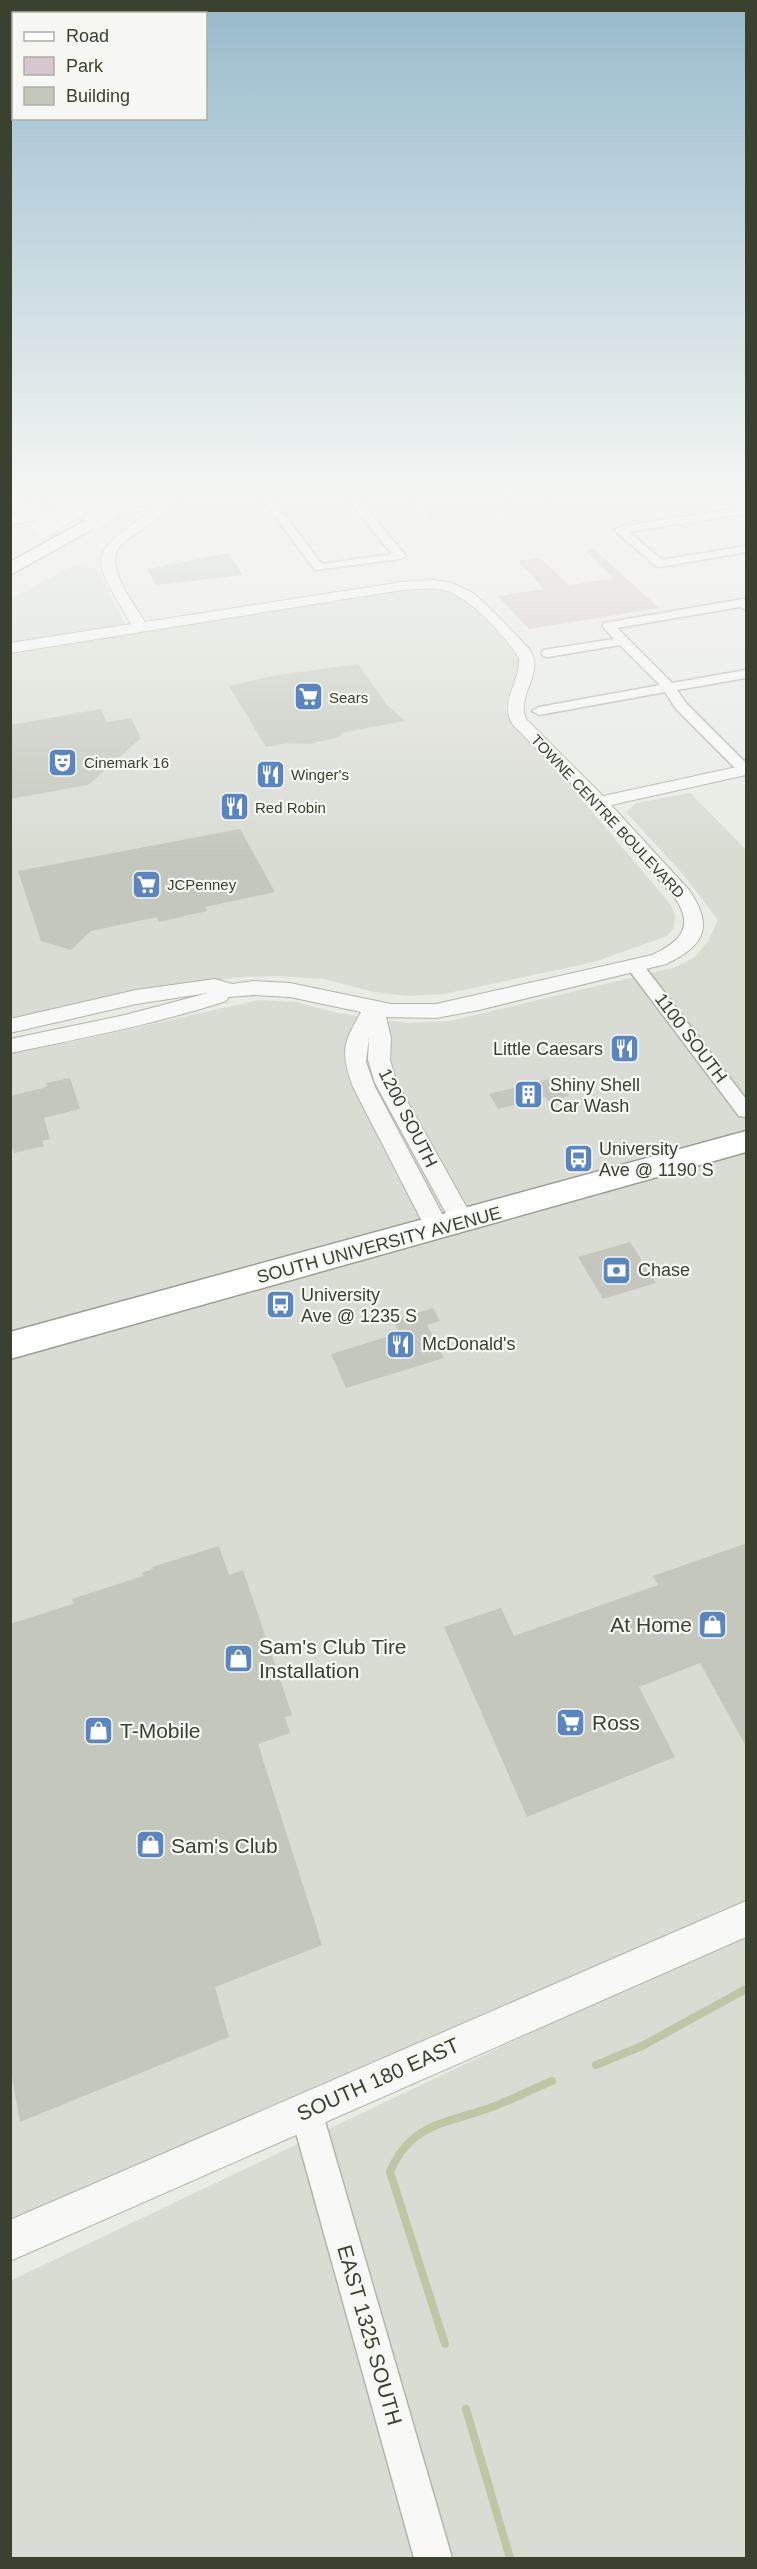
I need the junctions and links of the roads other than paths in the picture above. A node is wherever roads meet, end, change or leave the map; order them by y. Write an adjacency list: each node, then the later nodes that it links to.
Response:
1 (134, 616): 5 (street)
2 (211, 616): 5 (street, TOWNE CENTRE BOULEVARD)
3 (490, 616): 13 (street, TOWNE CENTRE BOULEVARD)
4 (671, 616): 6 (street)
5 (140, 627): 7 (street, TOWNE CENTRE BOULEVARD)
6 (622, 641): 8 (street); 10 (street)
7 (10, 648)
8 (548, 653)
9 (747, 674): 10 (street)
10 (670, 688): 11 (street); 12 (street)
11 (539, 711)
12 (746, 770): 13 (street)
13 (598, 802): 14 (street, TOWNE CENTRE BOULEVARD)
14 (635, 966): 16 (street, TOWNE CENTRE BOULEVARD); 19 (street, 1100 SOUTH)
15 (230, 991): 16 (street, TOWNE CENTRE BOULEVARD); 17 (street, TOWNE CENTRE BOULEVARD); 18 (street)
16 (374, 1008): 21 (street, 1200 SOUTH); 21 (street, 1200 SOUTH)
17 (10, 1026)
18 (10, 1046)
19 (747, 1111)
20 (747, 1142): 21 (highway, SOUTH UNIVERSITY AVENUE)
21 (451, 1226): 22 (highway, SOUTH UNIVERSITY AVENUE)
22 (10, 1346)
23 (747, 1919): 24 (street, SOUTH 180 EAST)
24 (306, 2111): 25 (street, SOUTH 180 EAST); 26 (street, EAST 1325 SOUTH)
25 (10, 2241)
26 (433, 2559)

